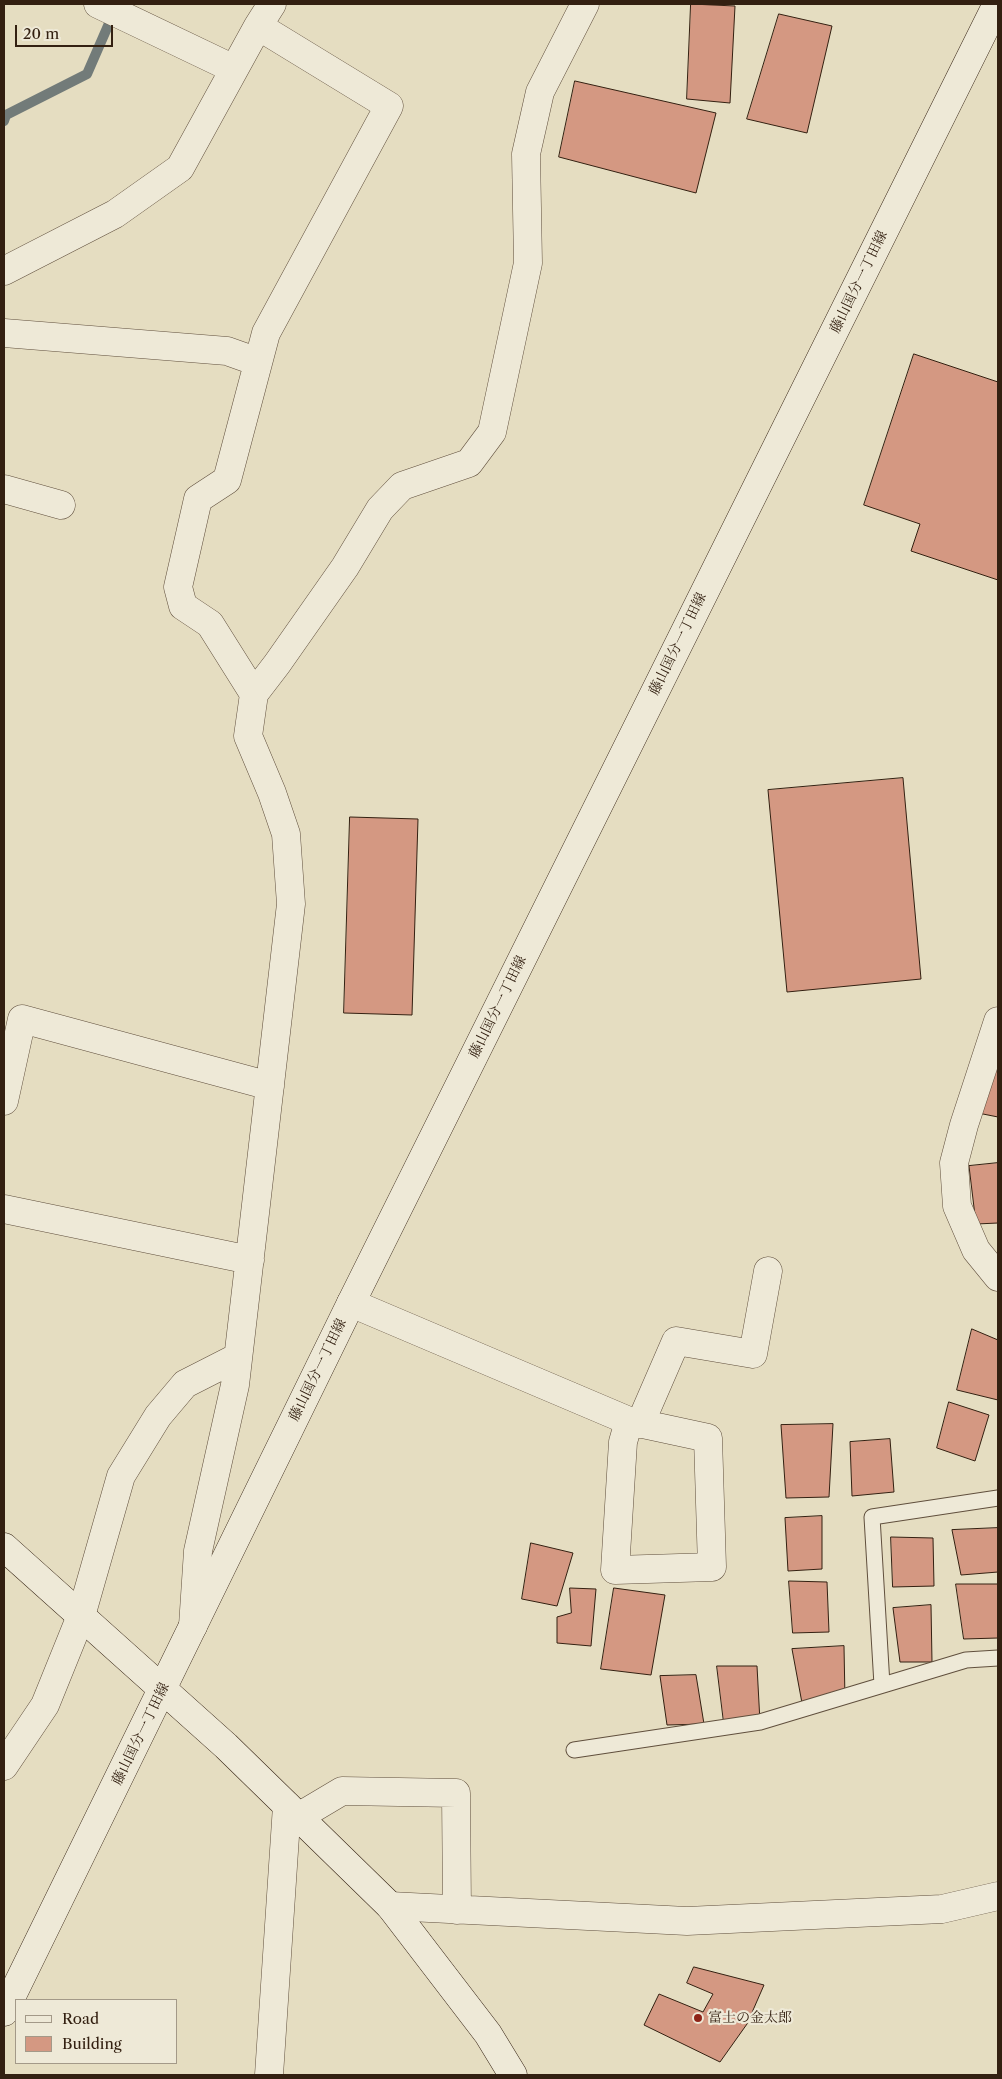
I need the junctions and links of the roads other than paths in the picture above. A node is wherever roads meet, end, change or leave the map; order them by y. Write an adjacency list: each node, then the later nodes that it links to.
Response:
1 (98, 4): 6 (street)
2 (272, 4): 5 (street)
3 (585, 4): 12 (street)
4 (997, 4): 20 (street, 藤山国分一丁田線)
5 (258, 26): 6 (street); 9 (street)
6 (234, 69): 7 (street)
7 (4, 271)
8 (4, 334): 9 (street)
9 (258, 362): 12 (street)
10 (4, 489): 11 (street)
11 (60, 505)
12 (254, 694): 14 (street)
13 (998, 1021): 19 (street)
14 (270, 1086): 15 (street); 17 (street)
15 (4, 1101)
16 (4, 1209): 17 (street)
17 (250, 1260): 21 (street)
18 (768, 1272): 22 (street)
19 (998, 1277)
20 (351, 1303): 22 (street); 26 (street, 藤山国分一丁田線)
21 (238, 1357): 25 (street); 26 (street)
22 (635, 1422): 22 (street)
23 (998, 1498): 28 (lane)
24 (4, 1547): 25 (street)
25 (81, 1616): 29 (street); 31 (street)
26 (193, 1628): 29 (street, 藤山国分一丁田線)
27 (998, 1658): 28 (lane)
28 (882, 1685): 30 (lane)
29 (162, 1690): 32 (street); 36 (street, 藤山国分一丁田線)
30 (574, 1750)
31 (4, 1766)
32 (294, 1811): 34 (street); 35 (street); 37 (street)
33 (998, 1896): 35 (street)
34 (390, 1906): 35 (street); 38 (street)
35 (457, 1910)
36 (4, 2012)
37 (269, 2075)
38 (513, 2075)

